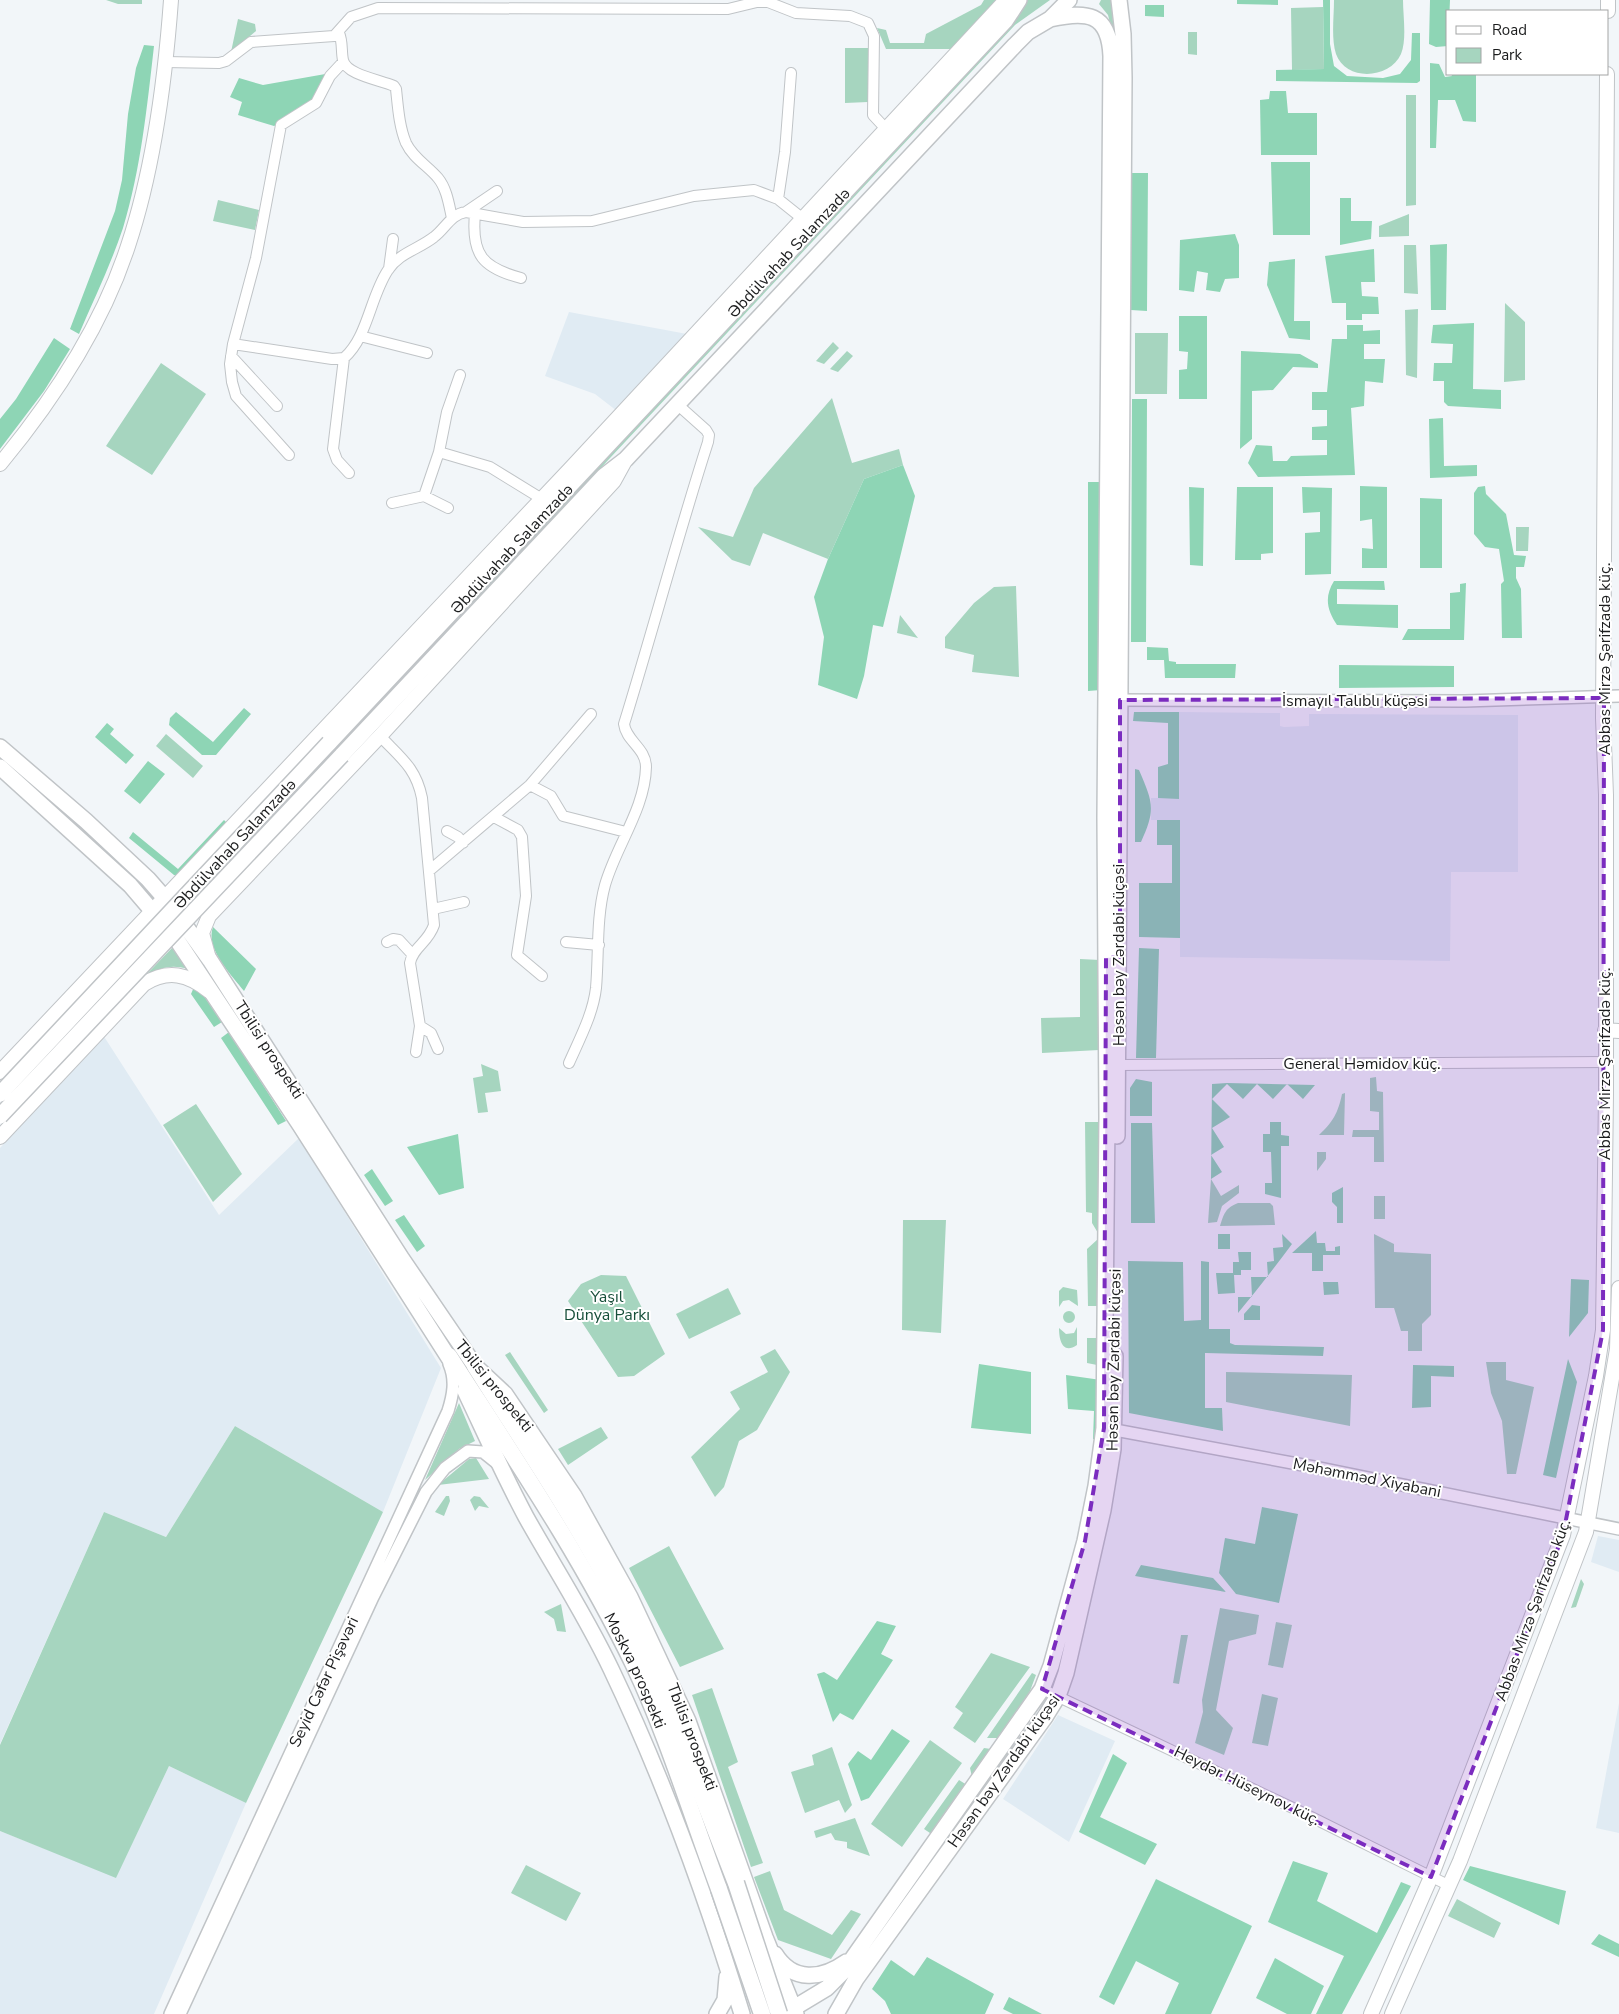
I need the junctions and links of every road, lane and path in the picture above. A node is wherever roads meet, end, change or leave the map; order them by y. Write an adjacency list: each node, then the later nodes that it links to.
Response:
1 (171, 0): 8 (main road)
2 (1006, 0): 12 (main road, Əbdülvahab Salamzadə)
3 (1019, 0): 78 (main road, Əbdülvahab Salamzadə, bridge)
4 (1068, 0): 6 (main road)
5 (1119, 0): 41 (main road)
6 (1050, 19): 27 (main road, Əbdülvahab Salamzadə); 41 (main road)
7 (339, 33): 8 (street); 9 (street); 12 (street)
8 (165, 62): 32 (main road)
9 (343, 62): 16 (street); 22 (street)
10 (791, 73): 14 (street)
11 (1607, 75): 33 (main road, Abbas Mirzə Şərifzadə küç.)
12 (886, 128): 17 (main road, Əbdülvahab Salamzadə)
13 (497, 191): 15 (street)
14 (778, 199): 15 (street); 17 (street)
15 (471, 213): 16 (street); 20 (street)
16 (452, 218): 19 (street)
17 (803, 219): 36 (main road, Əbdülvahab Salamzadə)
18 (393, 239): 19 (street)
19 (389, 269): 21 (street)
20 (521, 278)
21 (360, 336): 23 (street); 25 (street)
22 (233, 344): 24 (street); 25 (street)
23 (428, 354)
24 (231, 356): 28 (street); 30 (street)
25 (344, 358): 34 (street)
26 (460, 375): 29 (street)
27 (678, 405): 31 (main road, Əbdülvahab Salamzadə); 51 (street)
28 (277, 406)
29 (439, 452): 35 (street); 36 (street)
30 (290, 455)
31 (626, 459): 43 (main road, Əbdülvahab Salamzadə); 79 (main road, Əbdülvahab Salamzadə, bridge)
32 (0, 464)
33 (1612, 468): 40 (main road, Abbas Mirzə Şərifzadə küç.)
34 (349, 473)
35 (424, 496): 37 (street); 38 (street)
36 (542, 498): 53 (main road, Əbdülvahab Salamzadə)
37 (392, 503)
38 (448, 508)
39 (1619, 696): 40 (street, İsmayıl Talıblı küçəsi)
40 (1604, 698): 41 (street, İsmayıl Talıblı küçəsi); 71 (main road, Abbas Mirzə Şərifzadə küç.)
41 (1113, 700): 64 (main road, Həsən bəy Zərdabi küçəsi)
42 (591, 714): 47 (street)
43 (380, 736): 54 (street); 55 (main road, Əbdülvahab Salamzadə)
44 (0, 746): 49 (main road)
45 (0, 752): 49 (main road)
46 (0, 767): 59 (main road, Tbilisi prospekti)
47 (530, 785): 48 (street); 51 (street)
48 (494, 817): 52 (street); 67 (street)
49 (86, 821): 56 (main road, Tbilisi prospekti)
50 (446, 831): 52 (street)
51 (626, 832): 62 (street)
52 (463, 843): 54 (street)
53 (213, 848): 55 (main road); 56 (main road, Əbdülvahab Salamzadə)
54 (429, 871): 58 (street)
55 (246, 877): 65 (main road, Əbdülvahab Salamzadə)
56 (165, 899): 59 (main road, Əbdülvahab Salamzadə); 65 (main road, Tbilisi prospekti)
57 (464, 902): 58 (street)
58 (433, 909): 63 (street)
59 (154, 911): 66 (main road, Əbdülvahab Salamzadə); 68 (main road, Tbilisi prospekti)
60 (386, 942): 63 (street)
61 (566, 942): 62 (street)
62 (599, 945): 75 (street)
63 (412, 954): 70 (street)
64 (1113, 958): 76 (main road, Həsən bəy Zərdabi küçəsi); 92 (main road, Həsən bəy Zərdabi küçəsi)
65 (210, 960): 84 (main road, Tbilisi prospekti)
66 (100, 967): 69 (main road); 77 (main road, Əbdülvahab Salamzadə)
67 (542, 976)
68 (214, 995): 69 (main road); 83 (main road, Tbilisi prospekti)
69 (129, 1000): 80 (main road)
70 (420, 1026): 72 (street); 73 (street)
71 (1612, 1031): 74 (main road, Abbas Mirzə Şərifzadə küç.)
72 (438, 1049)
73 (416, 1052)
74 (1606, 1062): 76 (street, General Həmidov küç.); 87 (main road, Abbas Mirzə Şərifzadə küç.)
75 (569, 1063)
76 (1119, 1065): 85 (main road, Həsən bəy Zərdabi küçəsi)
77 (0, 1072)
78 (0, 1094)
79 (0, 1116)
80 (0, 1137)
81 (1619, 1288): 82 (main road, Abbas Mirzə Şərifzadə küç.)
82 (1619, 1332): 89 (main road, Abbas Mirzə Şərifzadə küç.)
83 (446, 1351): 86 (main road, Tbilisi prospekti); 88 (street, Seyid Cəfər Pişəvəri); 107 (highway, Moskva prospekti, bridge)
84 (475, 1366): 98 (main road, Tbilisi prospekti); 102 (highway, Moskva prospekti, bridge)
85 (1115, 1430): 87 (street, Məhəmməd Xiyabani); 93 (main road, Həsən bəy Zərdabi küçəsi)
86 (500, 1466): 90 (street, Seyid Cəfər Pişəvəri); 99 (main road, Tbilisi prospekti)
87 (1567, 1519): 89 (street, Məhəmməd Xiyabani); 96 (main road, Abbas Mirzə Şərifzadə küç.)
88 (398, 1522): 90 (street); 103 (street, Seyid Cəfər Pişəvəri)
89 (1588, 1523): 91 (street, Məhəmməd Xiyabani); 97 (main road, Abbas Mirzə Şərifzadə küç.)
90 (410, 1527): 104 (street, Seyid Cəfər Pişəvəri)
91 (1619, 1529)
92 (1042, 1689): 93 (street, Heydər Hüseynov küç.); 94 (main road, Həsən bəy Zərdabi küçəsi)
93 (1058, 1696): 95 (main road, Həsən bəy Zərdabi küçəsi); 96 (street, Heydər Hüseynov küç.)
94 (1034, 1703): 95 (main road); 100 (main road, Həsən bəy Zərdabi küçəsi)
95 (1048, 1712): 101 (main road, Həsən bəy Zərdabi küçəsi)
96 (1431, 1877): 97 (street, Heydər Hüseynov küç.); 110 (main road, Abbas Mirzə Şərifzadə küç.)
97 (1450, 1886): 111 (main road, Abbas Mirzə Şərifzadə küç.)
98 (765, 1937): 99 (main road); 100 (main road); 102 (main road)
99 (724, 1954): 105 (main road); 106 (main road)
100 (857, 1954): 102 (main road)
101 (856, 1979): 108 (main road, Həsən bəy Zərdabi küçəsi); 109 (main road)
102 (788, 2013)
103 (170, 2014)
104 (180, 2014)
105 (717, 2014)
106 (742, 2014)
107 (762, 2014)
108 (836, 2014)
109 (844, 2014)
110 (1371, 2014)
111 (1392, 2014)

